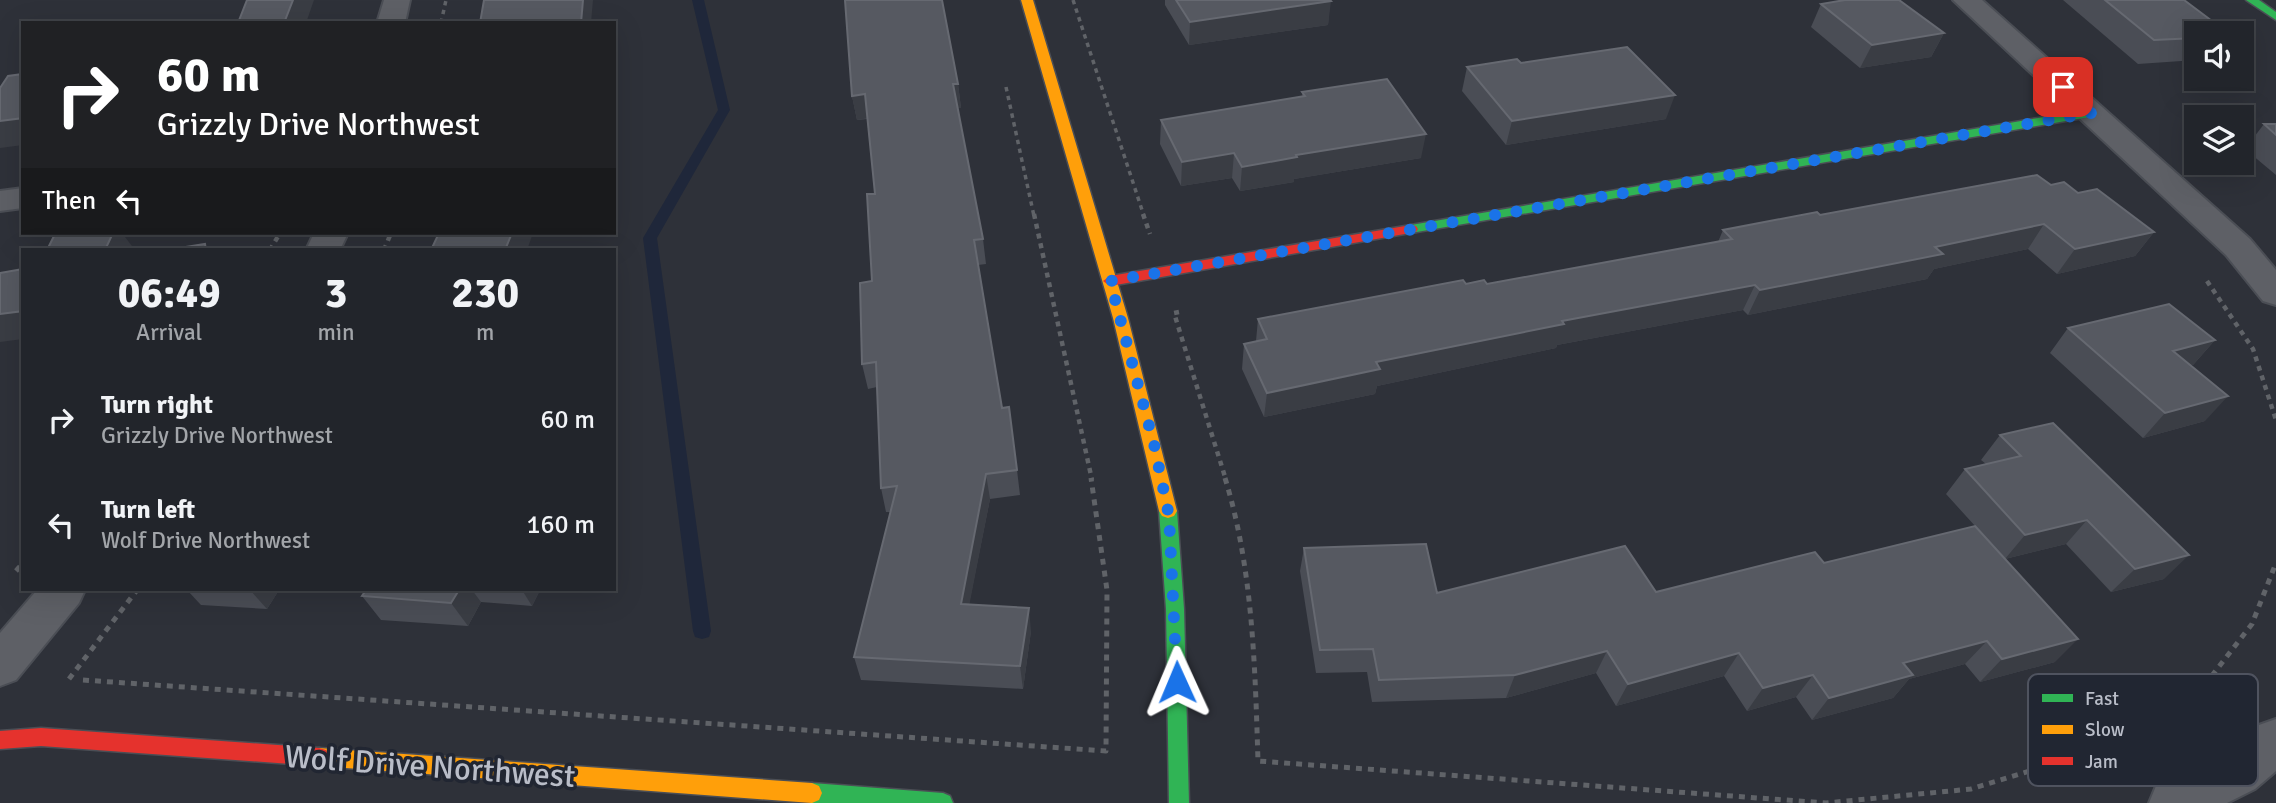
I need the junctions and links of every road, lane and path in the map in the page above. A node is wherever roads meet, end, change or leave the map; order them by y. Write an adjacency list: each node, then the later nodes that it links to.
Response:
1 (397, 0): 8 (street)
2 (446, 0): 9 (path)
3 (1027, 0): 16 (street)
4 (1073, 0): 14 (path)
5 (1966, 0): 11 (street)
6 (2252, 0): 7 (street)
7 (2276, 17)
8 (392, 21)
9 (441, 21)
10 (1004, 80): 26 (path)
11 (2091, 113): 16 (street); 17 (street)
12 (21, 198): 13 (street)
13 (0, 201)
14 (1152, 239)
15 (2201, 271): 19 (path)
16 (1110, 281): 33 (street)
17 (2276, 293)
18 (1188, 310): 30 (path)
19 (2276, 420)
20 (2276, 563): 24 (path)
21 (62, 591): 23 (street)
22 (136, 591): 25 (path)
23 (0, 666)
24 (2213, 674)
25 (69, 679)
26 (83, 680)
27 (0, 740): 32 (street, Wolf Drive Northwest)
28 (2276, 741): 29 (street)
29 (2258, 756)
30 (2028, 771)
31 (2210, 786): 34 (street)
32 (943, 803)
33 (1179, 803)
34 (2174, 803)

